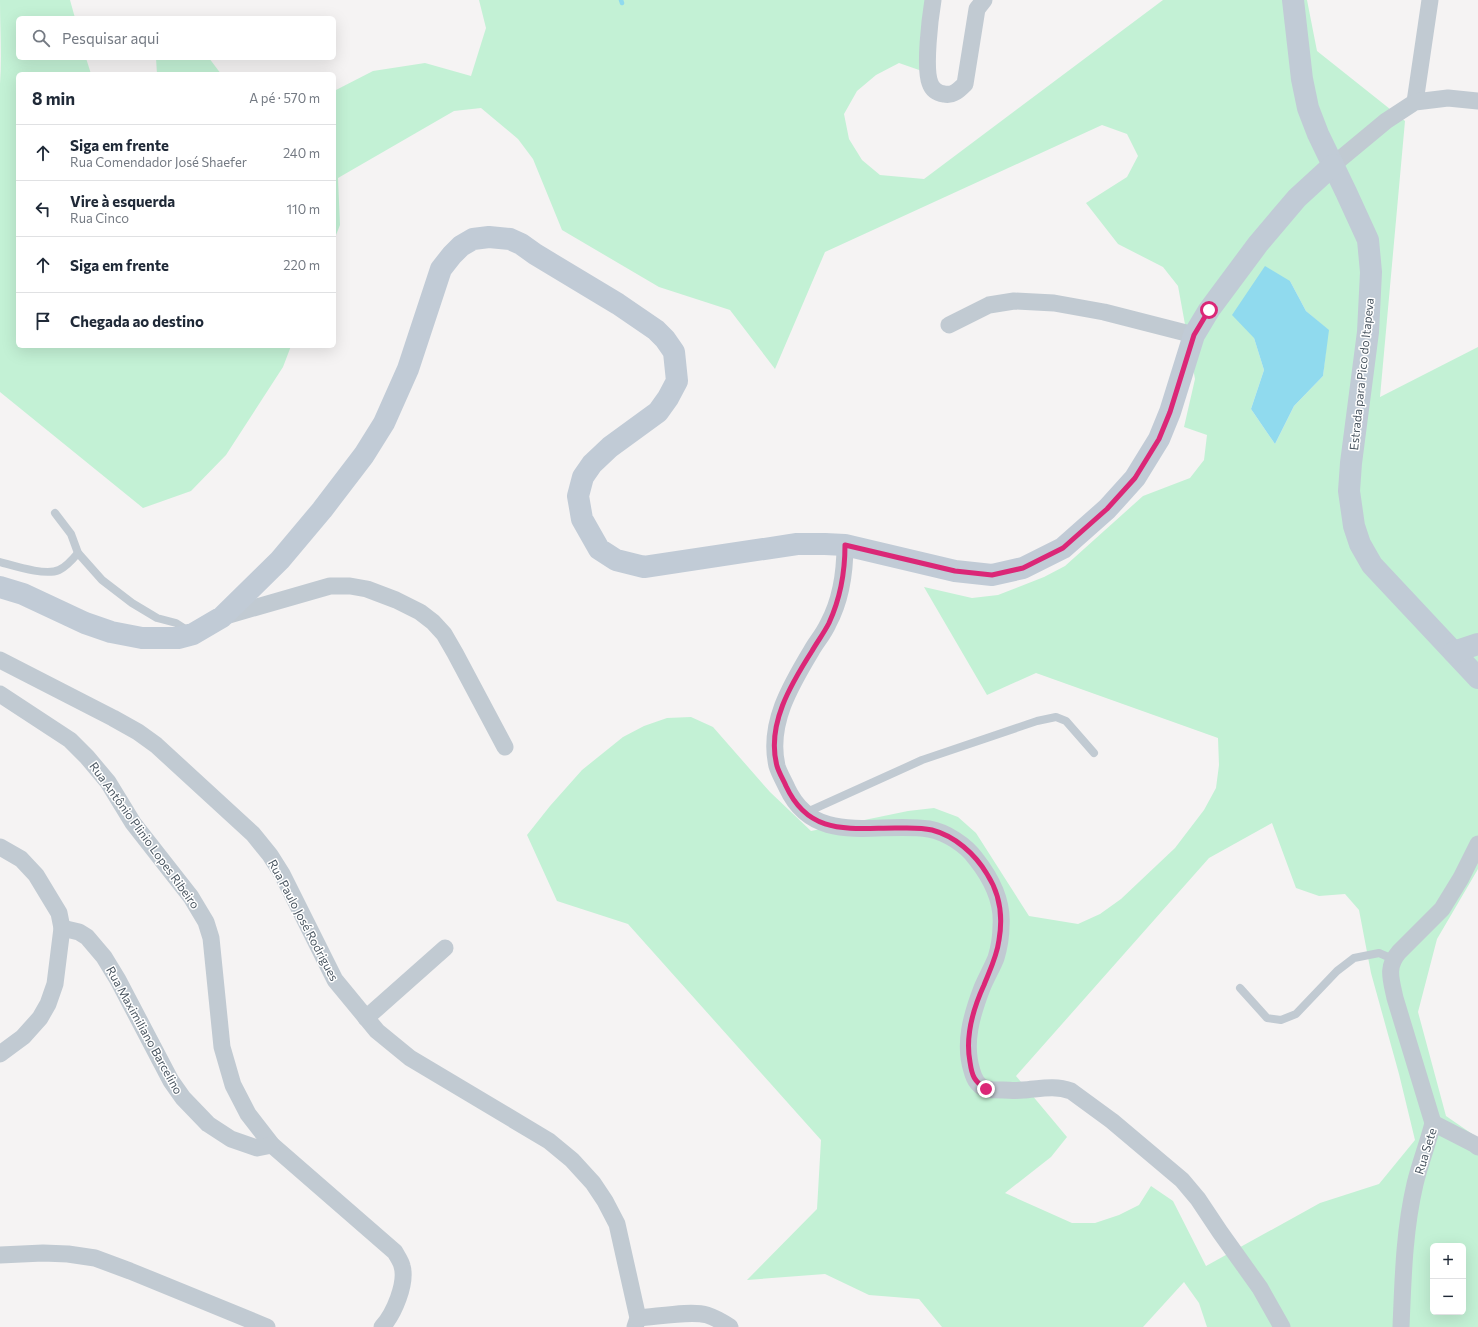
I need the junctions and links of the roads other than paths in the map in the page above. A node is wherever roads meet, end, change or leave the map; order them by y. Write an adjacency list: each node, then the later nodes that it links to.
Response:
1 (933, 0): 2 (street)
2 (984, 0)
3 (1294, 0): 7 (street, Estrada para Pico do Itapeva)
4 (1430, 0): 6 (street)
5 (1478, 101): 6 (street)
6 (1415, 102): 7 (street)
7 (1333, 165): 9 (street); 18 (street, Estrada para Pico do Itapeva)
8 (949, 325): 9 (street)
9 (1194, 335): 11 (street)
10 (55, 512): 12 (lane)
11 (845, 545): 15 (street); 24 (street)
12 (78, 554): 13 (lane); 16 (lane)
13 (0, 562)
14 (0, 587): 16 (street)
15 (222, 617): 16 (street); 22 (street)
16 (193, 634)
17 (1478, 644): 18 (street)
18 (1454, 652): 20 (street, Estrada para Pico do Itapeva)
19 (0, 660): 31 (street, Rua Paulo José Rodrigues)
20 (1478, 678)
21 (0, 694): 34 (street, Rua Antônio Plinio Lopes Ribeiro)
22 (505, 746)
23 (1094, 752): 24 (lane)
24 (804, 813): 41 (street)
25 (1478, 844): 29 (street)
26 (0, 847): 27 (street)
27 (62, 928): 32 (street); 34 (street, Rua Maximiliano Barcelino)
28 (445, 948): 31 (street)
29 (1393, 959): 30 (lane); 33 (street, Rua Sete)
30 (1240, 988)
31 (366, 1018): 37 (street, Rua Paulo José Rodrigues)
32 (0, 1054)
33 (1433, 1123): 35 (street); 42 (street, Rua Sete)
34 (272, 1145): 39 (street, Rua Antônio Plinio Lopes Ribeiro)
35 (1478, 1147)
36 (0, 1255): 38 (street)
37 (637, 1323): 40 (street)
38 (266, 1327)
39 (382, 1327)
40 (730, 1327)
41 (1282, 1327)
42 (1401, 1327)

